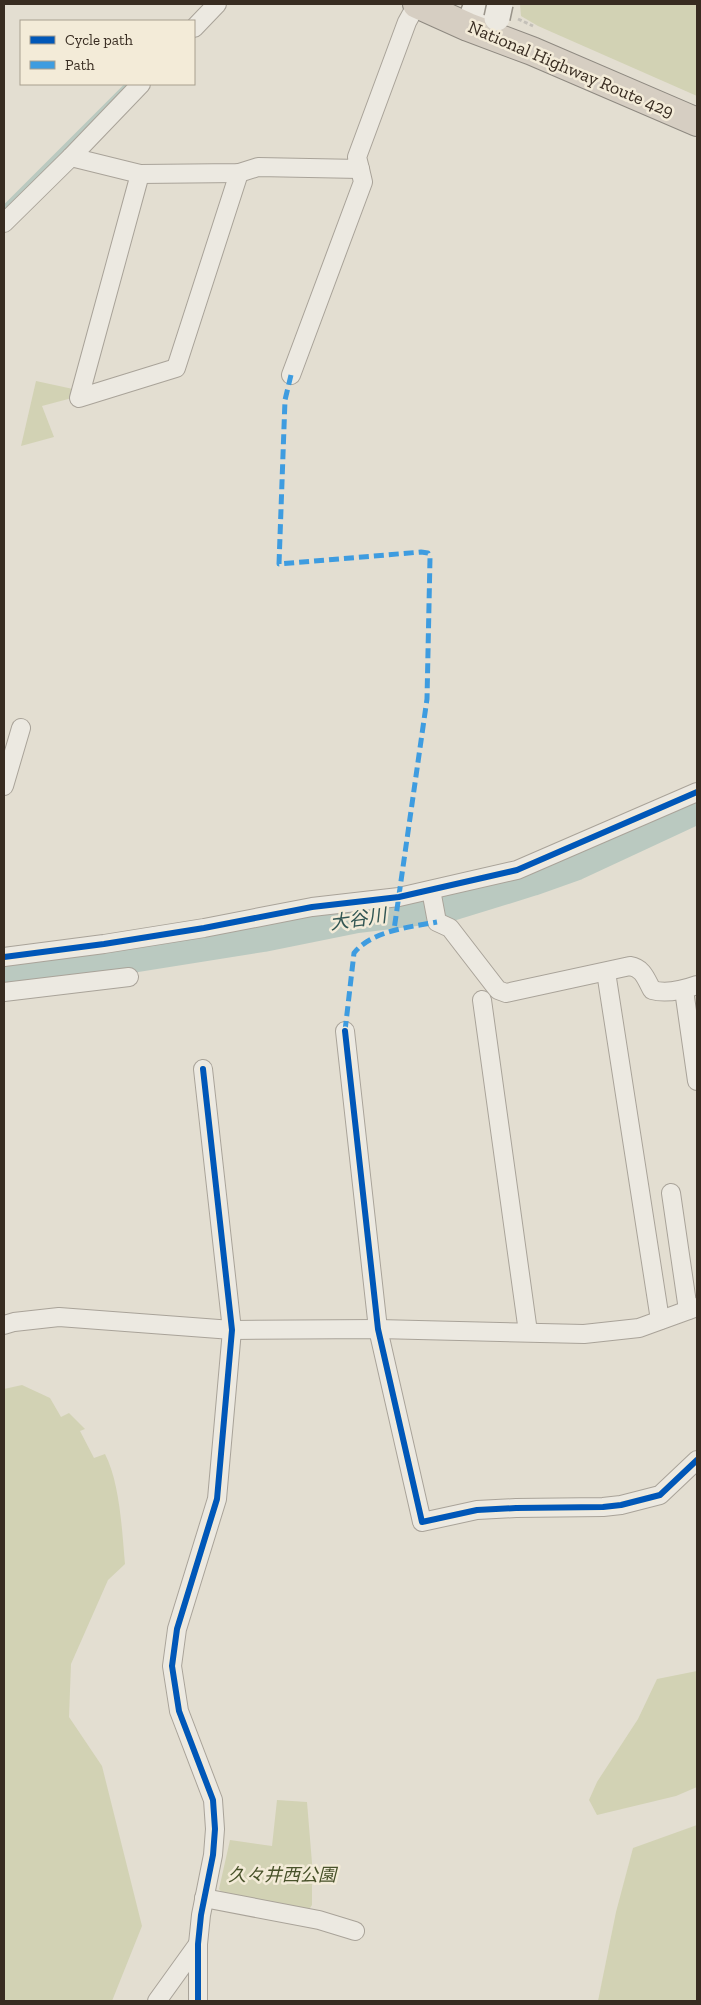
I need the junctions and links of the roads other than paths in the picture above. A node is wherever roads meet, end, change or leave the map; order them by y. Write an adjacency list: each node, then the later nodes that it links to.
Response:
1 (217, 4): 4 (street)
2 (417, 4): 3 (highway, National Highway Route 429); 8 (street)
3 (485, 16): 6 (highway, National Highway Route 429)
4 (195, 27)
5 (140, 85): 7 (street)
6 (697, 122)
7 (71, 157): 10 (street); 11 (street)
8 (360, 169): 9 (street); 12 (street)
9 (239, 173): 10 (street); 10 (street)
10 (140, 174)
11 (4, 224)
12 (291, 375)
13 (21, 728): 14 (street)
14 (4, 786)
15 (697, 792): 16 (street)
16 (431, 890): 17 (street); 18 (street)
17 (4, 957)
18 (606, 972): 20 (street); 28 (street)
19 (128, 978): 21 (street)
20 (691, 988): 25 (street)
21 (4, 992)
22 (482, 1000): 32 (street)
23 (345, 1031): 30 (street)
24 (203, 1069): 31 (street)
25 (697, 1075)
26 (671, 1193): 27 (street)
27 (692, 1309): 28 (street)
28 (660, 1320): 32 (street)
29 (4, 1325): 31 (street)
30 (378, 1329): 31 (street); 32 (street); 33 (street)
31 (232, 1330): 34 (street)
32 (528, 1332)
33 (697, 1460)
34 (204, 1898): 35 (street); 36 (street)
35 (354, 1931)
36 (198, 1944): 37 (street); 38 (street)
37 (157, 2001)
38 (198, 2001)

